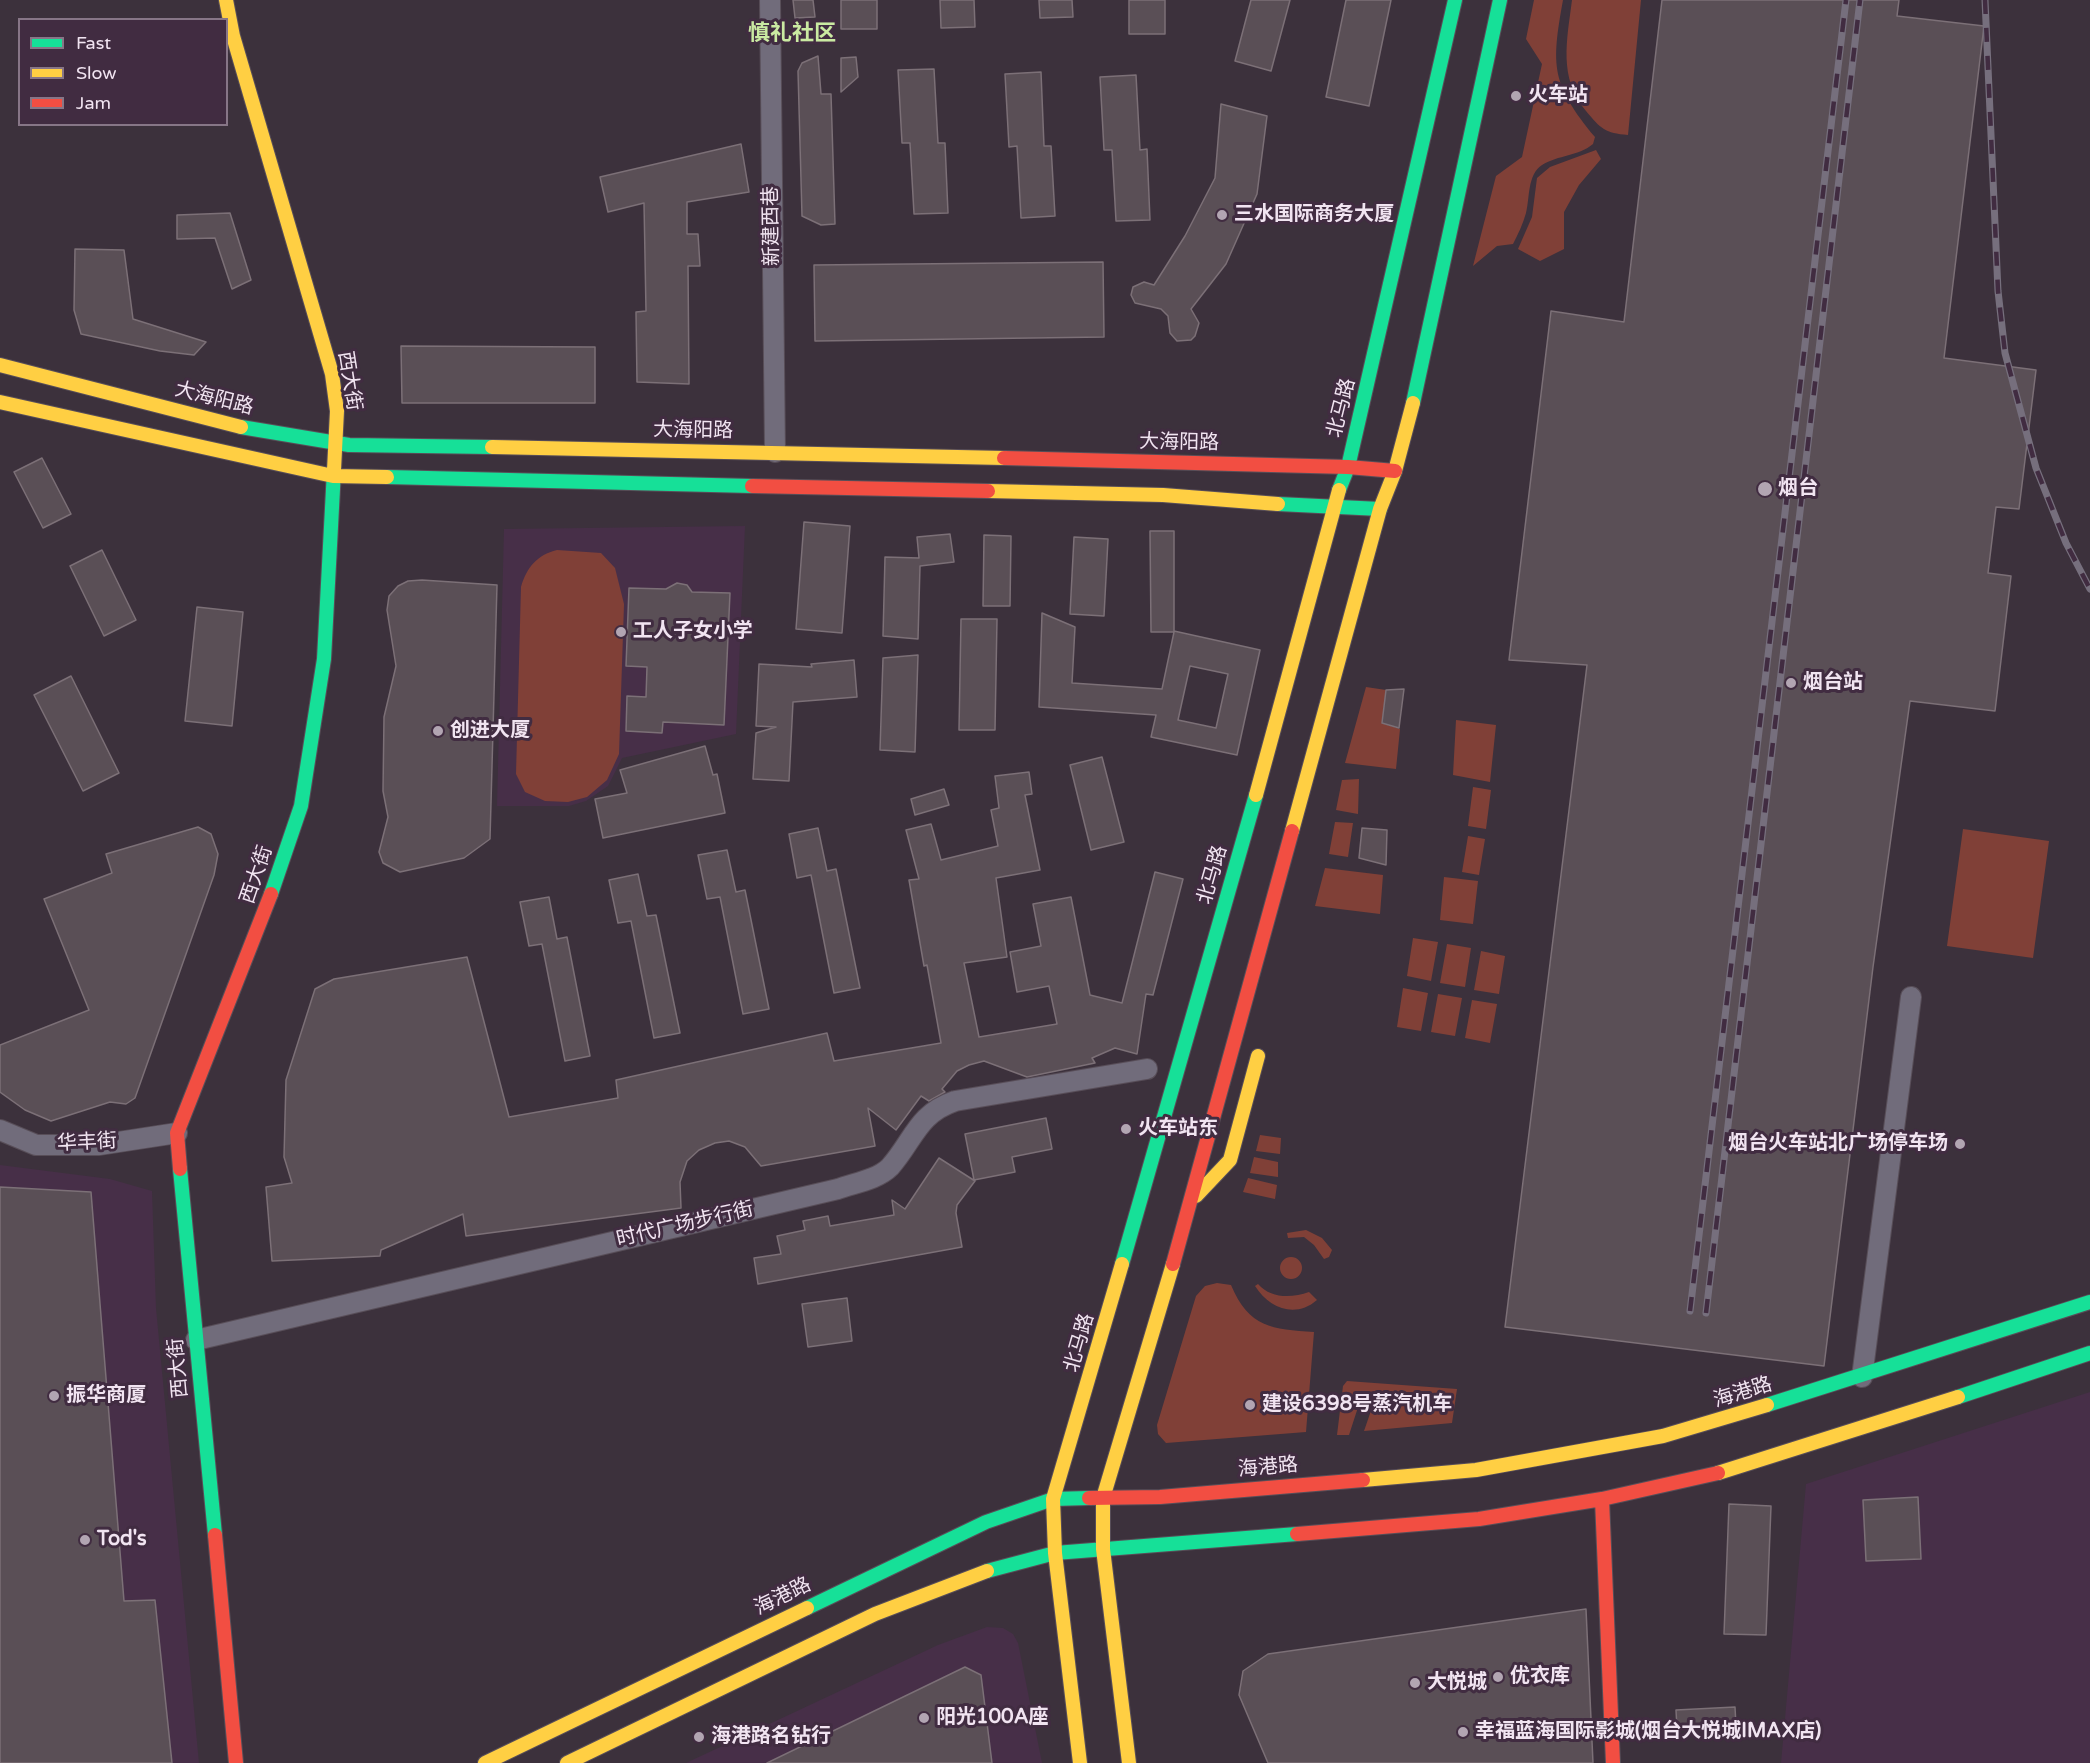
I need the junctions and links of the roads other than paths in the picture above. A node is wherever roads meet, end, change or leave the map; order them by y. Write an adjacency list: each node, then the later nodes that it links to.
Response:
1 (226, 0): 7 (main road, 西大街)
2 (770, 0): 8 (street, 新建西巷)
3 (1455, 0): 9 (main road, 北马路)
4 (1500, 0): 10 (main road)
5 (0, 365): 7 (main road, 大海阳路)
6 (0, 402): 11 (main road)
7 (335, 443): 8 (main road, 大海阳路); 11 (main road, 西大街)
8 (775, 452): 9 (main road, 大海阳路)
9 (1348, 467): 10 (main road, 大海阳路); 12 (main road, 北马路)
10 (1395, 471): 13 (main road)
11 (333, 476): 12 (main road); 18 (main road, 西大街)
12 (1332, 508): 13 (main road); 25 (main road, 北马路)
13 (1380, 508): 19 (main road)
14 (1911, 997): 23 (street)
15 (1258, 1056): 19 (main road)
16 (1147, 1069): 21 (street, 时代广场步行街)
17 (0, 1130): 18 (street, 华丰街)
18 (177, 1133): 21 (main road, 西大街)
19 (1192, 1200): 24 (main road)
20 (2090, 1302): 23 (main road, 海港路)
21 (196, 1340): 29 (main road, 西大街)
22 (2090, 1353): 26 (main road)
23 (1862, 1377): 24 (main road, 海港路)
24 (1103, 1498): 25 (main road, 海港路); 27 (main road)
25 (1053, 1499): 28 (main road, 北马路); 30 (main road, 海港路)
26 (1602, 1499): 27 (main road); 34 (main road)
27 (1103, 1549): 28 (main road); 33 (main road)
28 (1055, 1553): 31 (main road); 32 (main road, 北马路)
29 (236, 1763)
30 (485, 1763)
31 (567, 1763)
32 (1080, 1763)
33 (1129, 1763)
34 (1613, 1763)

